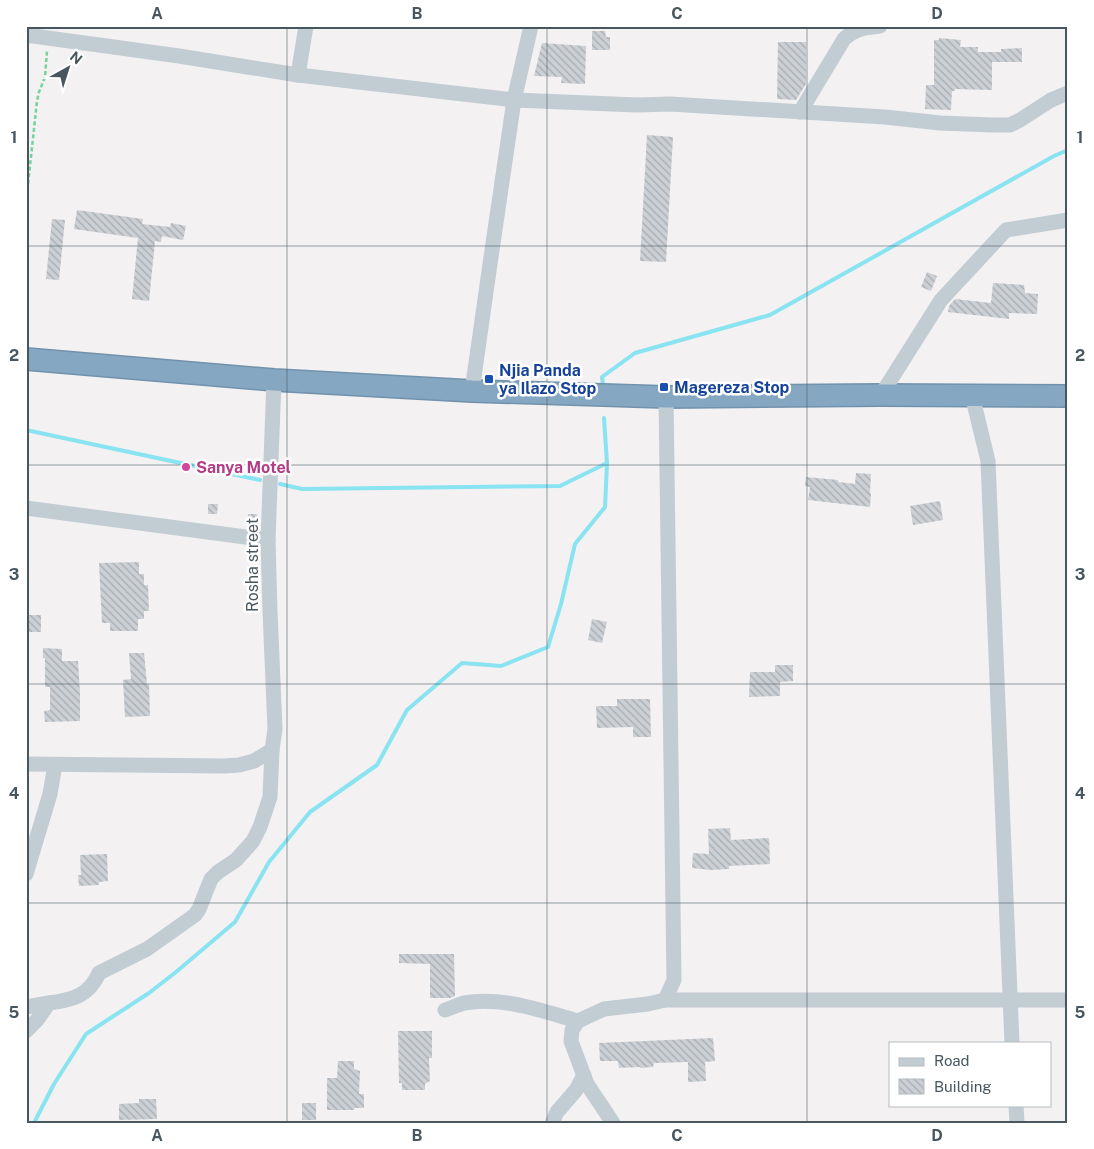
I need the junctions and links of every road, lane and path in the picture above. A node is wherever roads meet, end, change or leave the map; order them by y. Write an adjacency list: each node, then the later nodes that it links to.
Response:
1 (306, 26): 7 (street)
2 (531, 26): 9 (street)
3 (880, 26): 10 (street)
4 (66, 33): 6 (street); 7 (street)
5 (26, 35): 6 (street)
6 (48, 37): 11 (path)
7 (298, 75): 9 (street)
8 (1068, 93): 10 (street)
9 (514, 100): 10 (street); 15 (street)
10 (800, 112)
11 (26, 203)
12 (1068, 220): 16 (street)
13 (26, 359): 14 (highway)
14 (274, 380): 15 (highway); 21 (street, Rosha street)
15 (472, 391): 19 (highway)
16 (881, 395): 17 (highway); 19 (highway)
17 (972, 395): 18 (highway); 27 (street)
18 (1068, 396)
19 (666, 397): 26 (street)
20 (26, 508): 21 (street)
21 (268, 540): 22 (street, Rosha street)
22 (272, 750): 24 (street); 29 (street, Rosha street)
23 (26, 764): 24 (street)
24 (56, 765): 25 (street)
25 (26, 874)
26 (665, 1000): 27 (street); 32 (street)
27 (1010, 1000): 28 (street); 34 (street)
28 (1068, 1000)
29 (49, 1003): 30 (street, Rosha street); 33 (street)
30 (26, 1007)
31 (445, 1010): 32 (street)
32 (578, 1020): 35 (street)
33 (26, 1031)
34 (1012, 1042)
35 (584, 1075): 37 (street); 38 (street)
36 (1016, 1106): 39 (street)
37 (552, 1123)
38 (613, 1123)
39 (1017, 1123)

